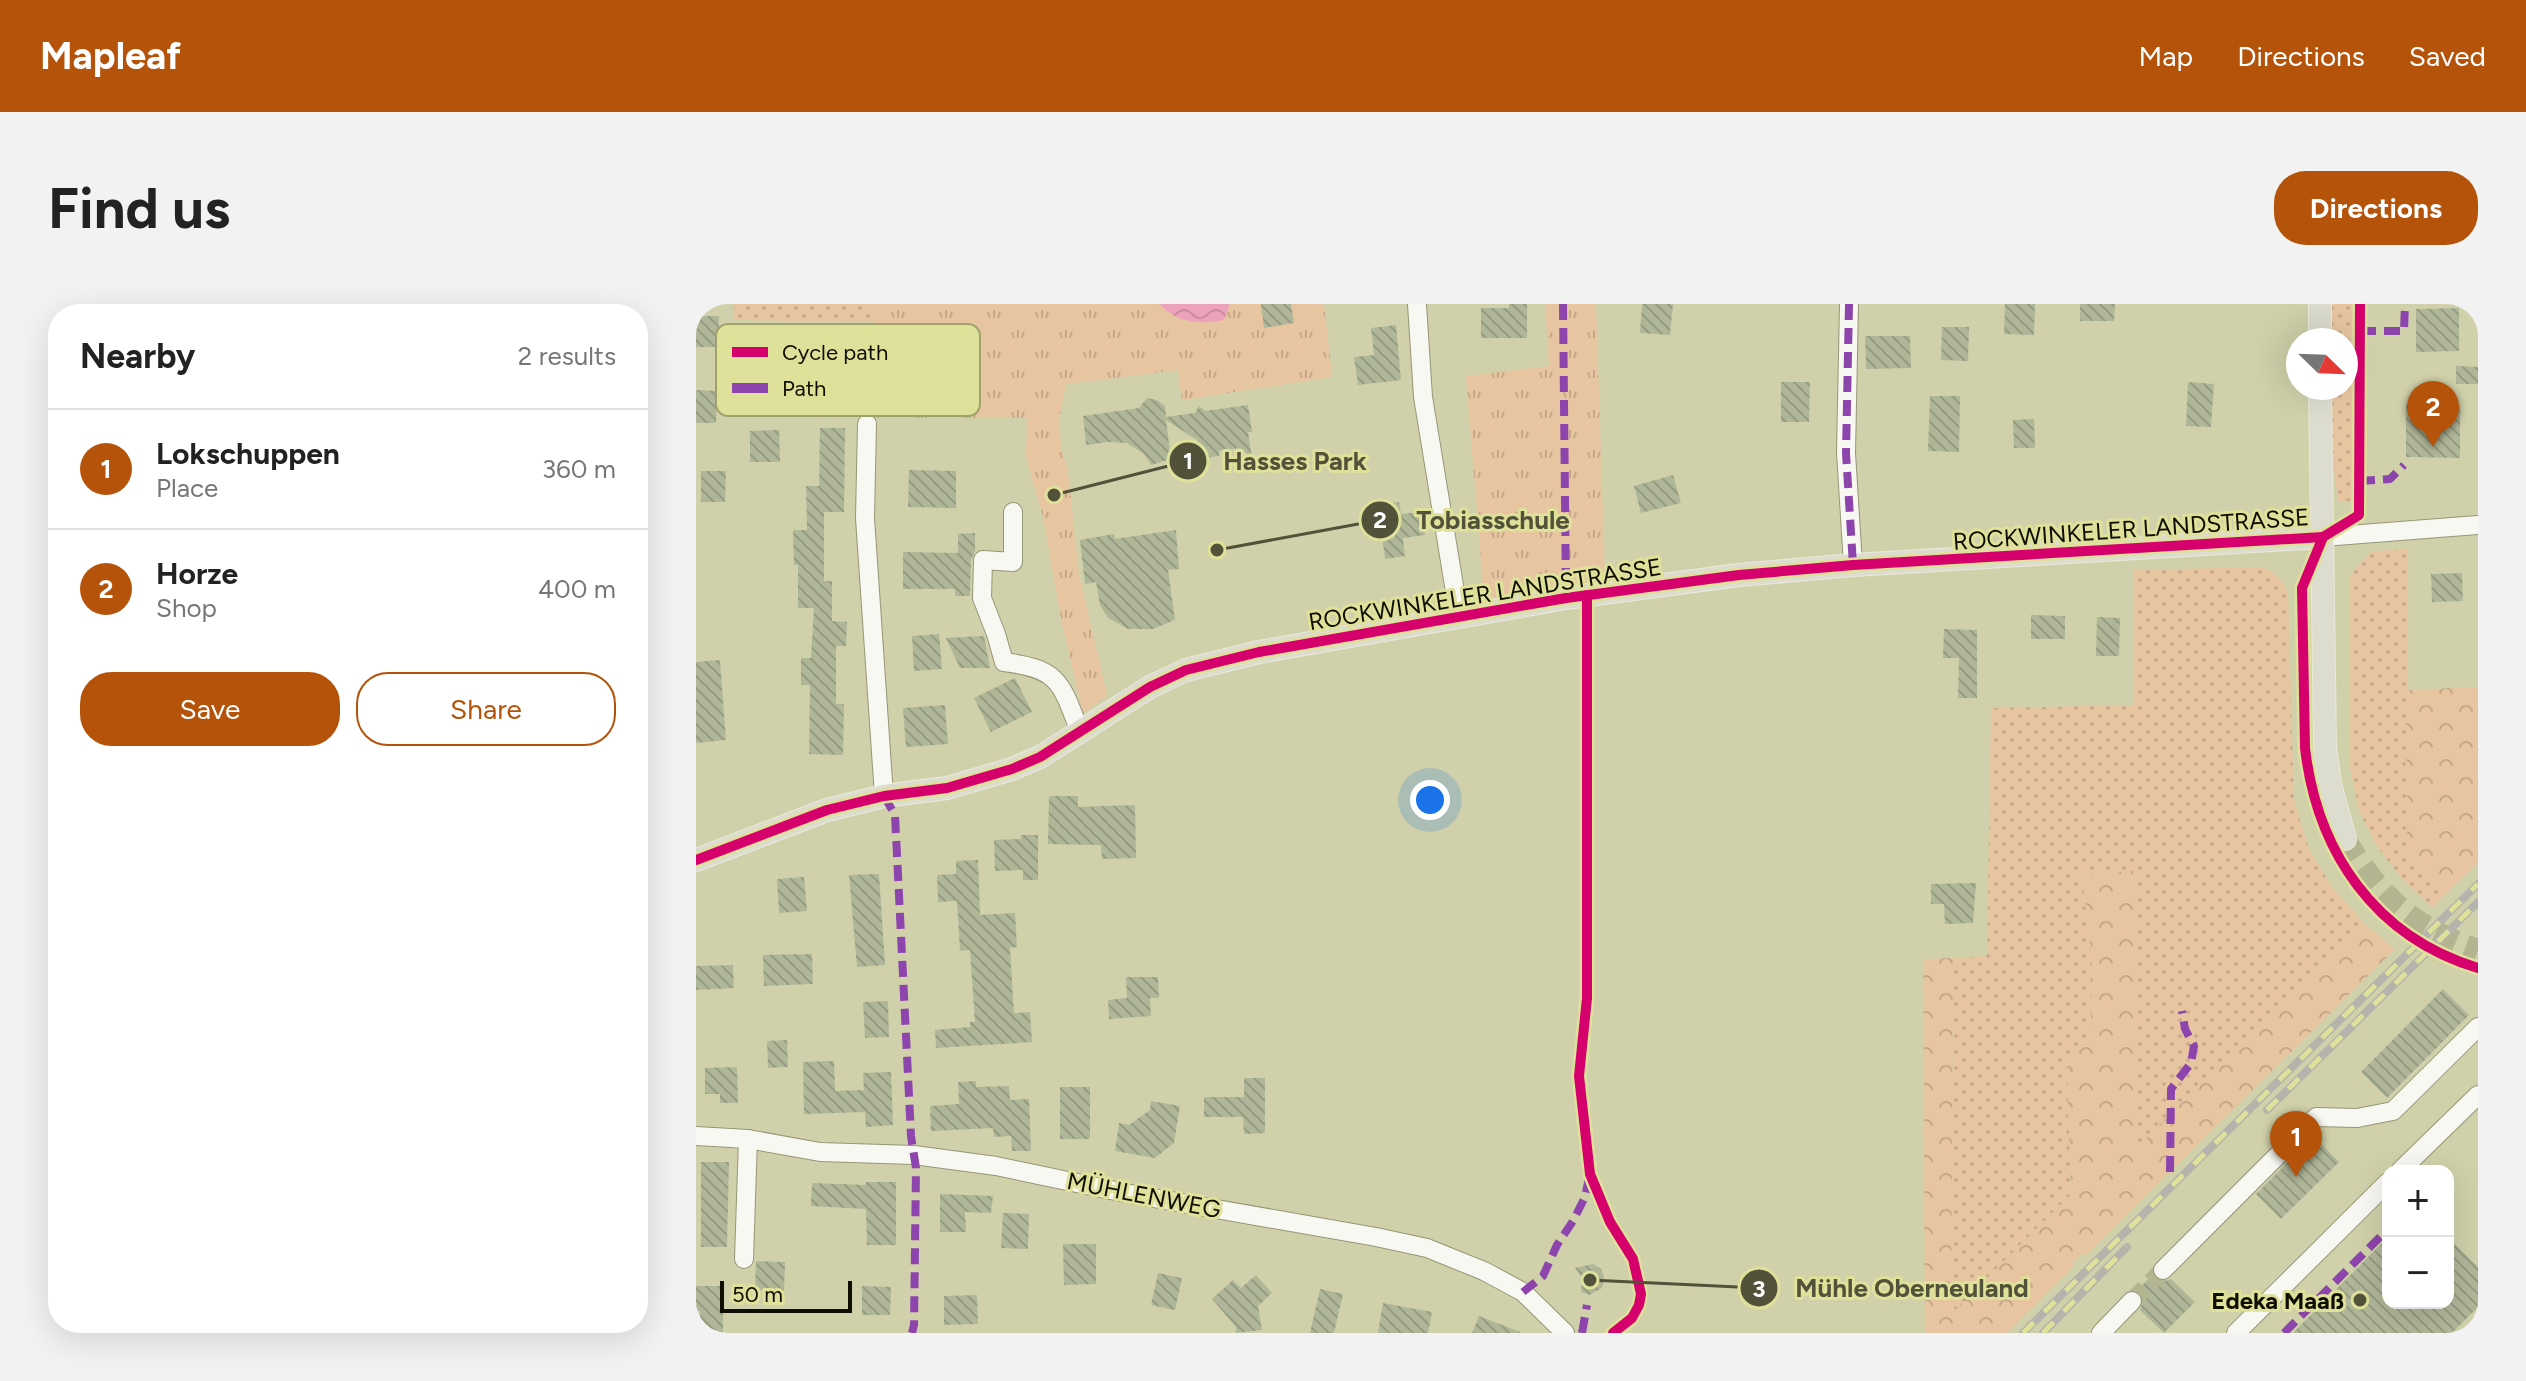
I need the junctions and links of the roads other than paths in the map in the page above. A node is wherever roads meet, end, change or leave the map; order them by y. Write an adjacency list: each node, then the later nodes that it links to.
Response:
1 (1417, 304): 11 (street)
2 (1849, 304): 10 (street)
3 (2320, 304): 4 (main road)
4 (2320, 328)
5 (2320, 400): 9 (main road)
6 (867, 424): 13 (street)
7 (1013, 512): 12 (street)
8 (2478, 525): 9 (street, ROCKWINKELER LANDSTRASSE)
9 (2323, 537): 10 (main road, ROCKWINKELER LANDSTRASSE); 14 (main road)
10 (1853, 565): 11 (main road, ROCKWINKELER LANDSTRASSE)
11 (1459, 616): 12 (main road, ROCKWINKELER LANDSTRASSE)
12 (1080, 732): 13 (main road, ROCKWINKELER LANDSTRASSE)
13 (884, 796): 15 (main road, ROCKWINKELER LANDSTRASSE)
14 (2345, 839)
15 (696, 860)
16 (2478, 1027): 23 (street)
17 (2478, 1095): 20 (street)
18 (696, 1136): 19 (street, MÜHLENWEG)
19 (748, 1139): 22 (street); 25 (street, MÜHLENWEG)
20 (2406, 1165)
21 (2382, 1188): 27 (street)
22 (744, 1259)
23 (2163, 1270)
24 (2132, 1301): 26 (street)
25 (1565, 1333)
26 (2101, 1333)
27 (2236, 1333)

